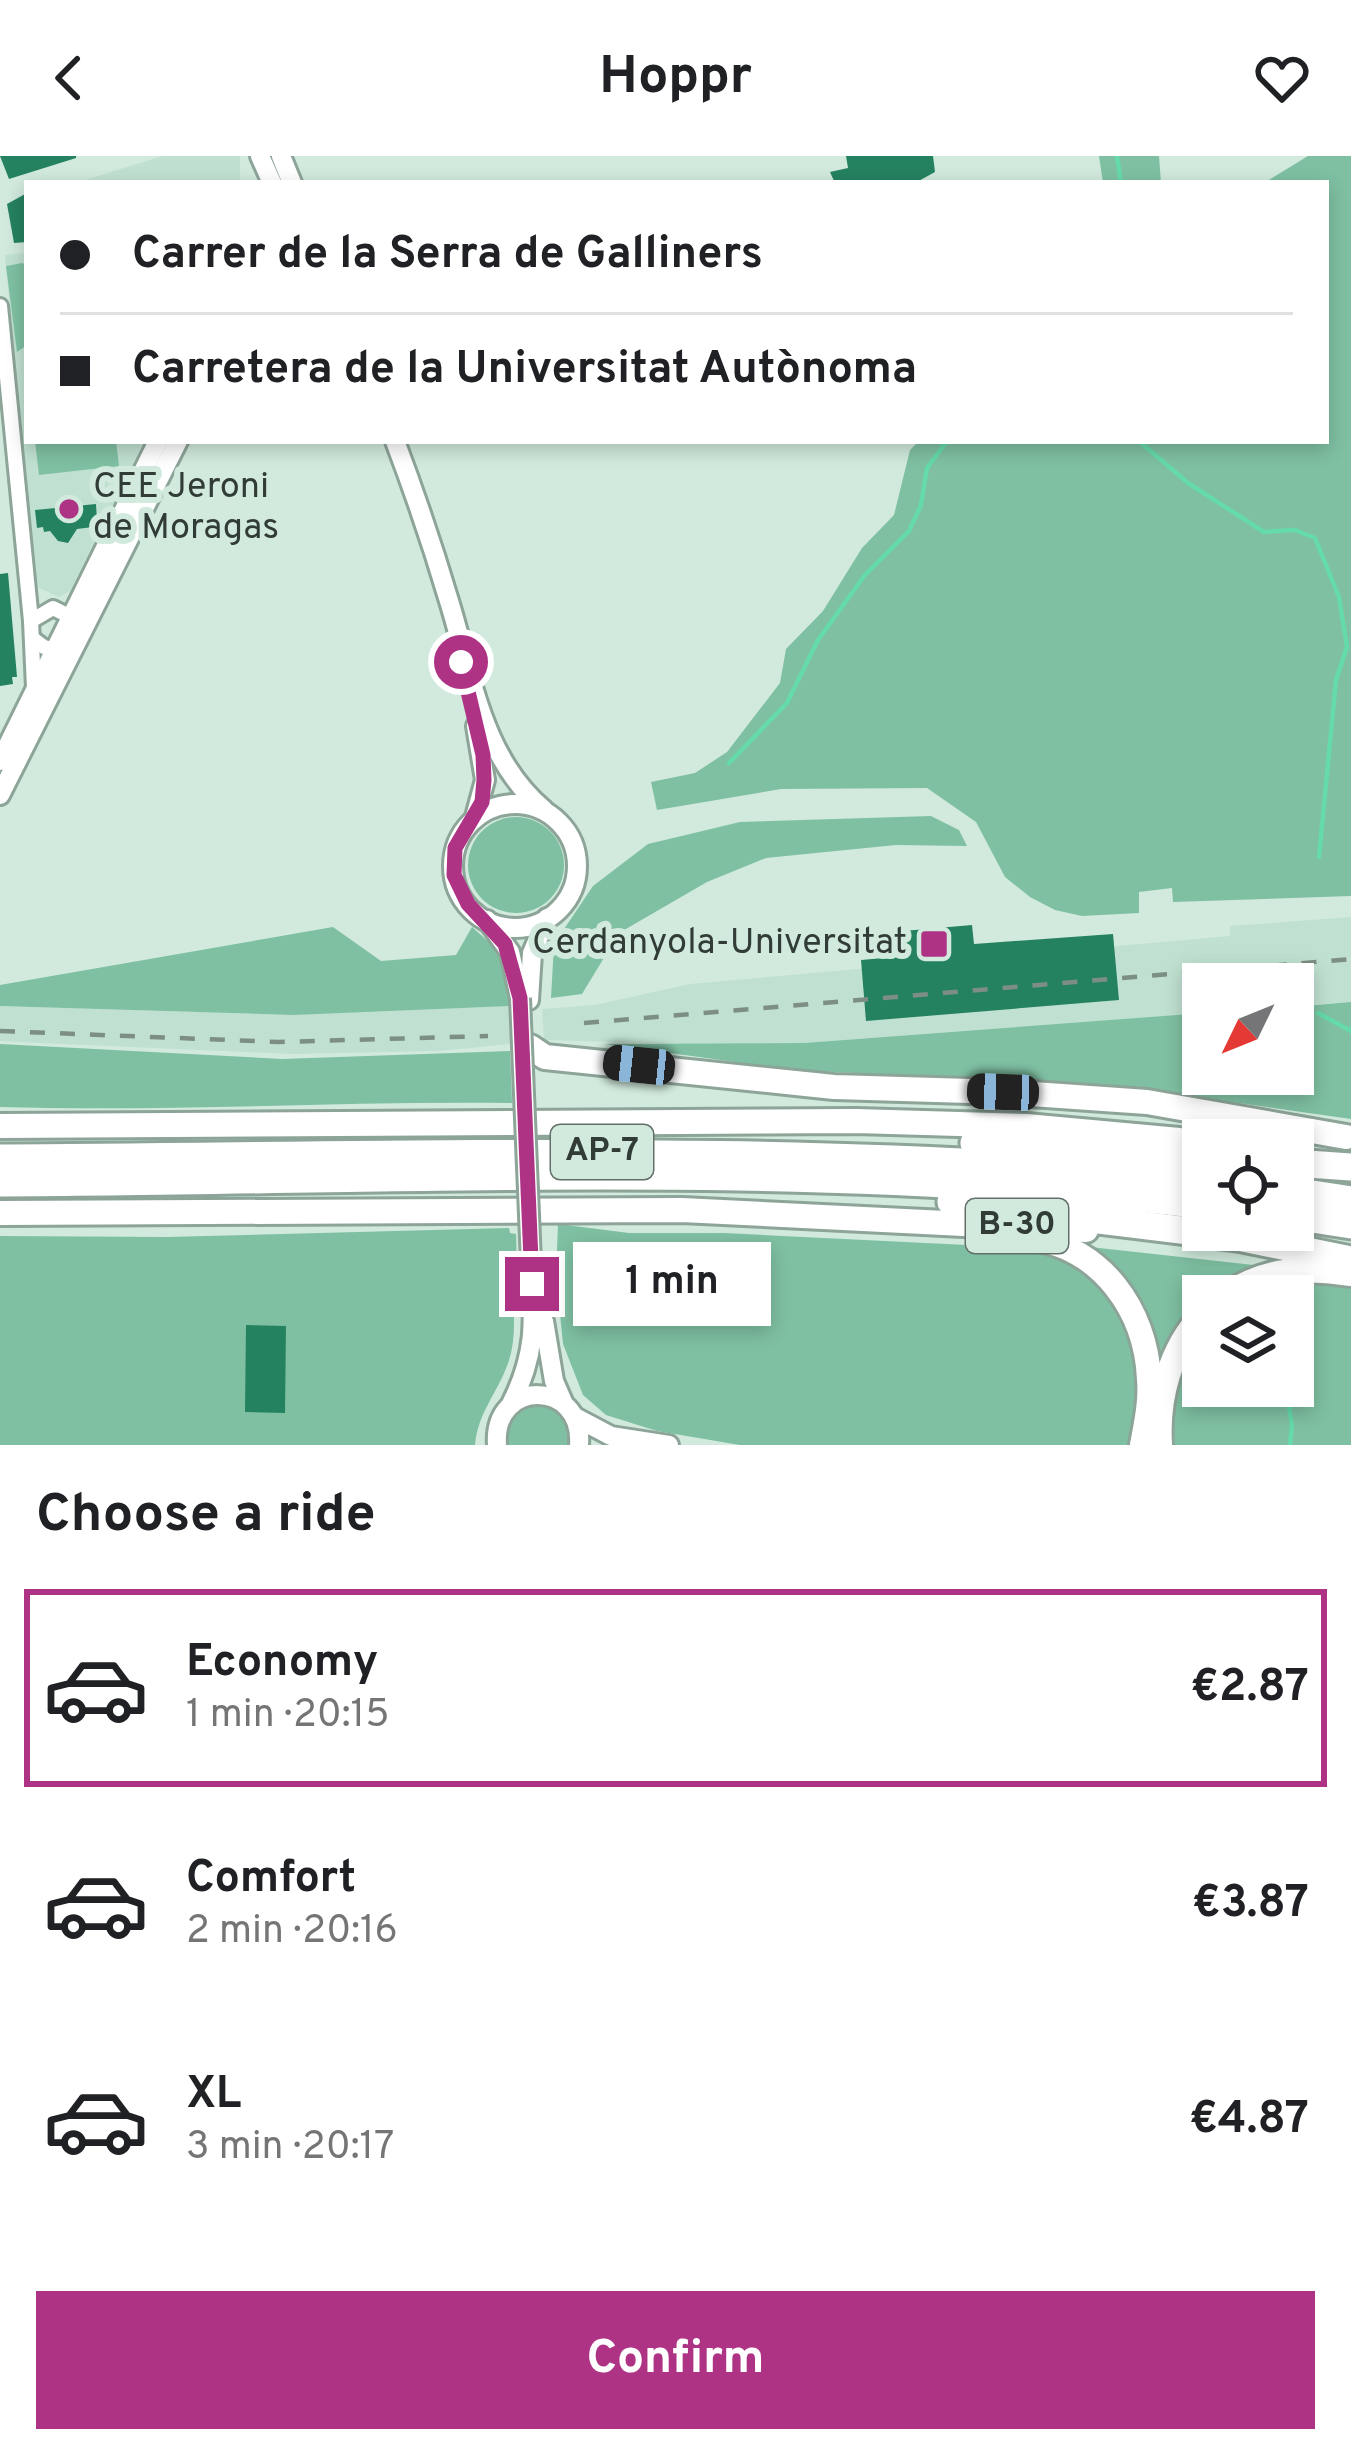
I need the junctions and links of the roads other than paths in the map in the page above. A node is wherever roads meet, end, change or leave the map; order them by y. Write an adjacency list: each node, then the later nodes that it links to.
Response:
1 (0, 306): 8 (street)
2 (157, 444): 7 (street)
3 (180, 444): 6 (street)
4 (393, 444): 14 (street)
5 (393, 444): 15 (street)
6 (113, 571): 7 (street); 11 (street)
7 (75, 619): 8 (street); 10 (street)
8 (32, 621): 9 (street)
9 (32, 638): 10 (street); 11 (street)
10 (60, 651): 11 (street)
11 (40, 699): 12 (street); 13 (street)
12 (0, 761)
13 (0, 795)
14 (544, 810): 15 (street); 16 (street)
15 (475, 817): 17 (street)
16 (548, 918): 17 (street); 18 (street)
17 (487, 920): 18 (street)
18 (524, 999): 19 (street, bridge); 41 (street, bridge)
19 (530, 1046): 22 (highway); 41 (street, bridge)
20 (856, 1121): 21 (highway); 22 (highway); 23 (highway)
21 (0, 1126)
22 (1348, 1138)
23 (1182, 1140)
24 (1182, 1151): 25 (highway)
25 (723, 1153): 26 (highway, AP-7); 30 (highway, AP-7)
26 (0, 1158)
27 (1314, 1158): 29 (highway)
28 (1314, 1164): 29 (highway)
29 (1351, 1166)
30 (1182, 1177)
31 (750, 1178): 32 (highway, AP-7); 35 (highway, AP-7); 40 (highway)
32 (0, 1183)
33 (1314, 1194): 34 (highway)
34 (1351, 1200)
35 (1182, 1203)
36 (682, 1210): 37 (highway, B-30); 40 (highway, B-30); 50 (highway)
37 (0, 1213)
38 (1314, 1219): 39 (highway)
39 (1351, 1225)
40 (1351, 1260)
41 (536, 1262): 45 (street); 46 (street)
42 (1351, 1274): 43 (highway)
43 (1266, 1275)
44 (1182, 1340): 51 (highway)
45 (511, 1405): 46 (street); 47 (street)
46 (570, 1411): 48 (street); 49 (street)
47 (497, 1445)
48 (579, 1445)
49 (669, 1445)
50 (1142, 1445)
51 (1160, 1445)

